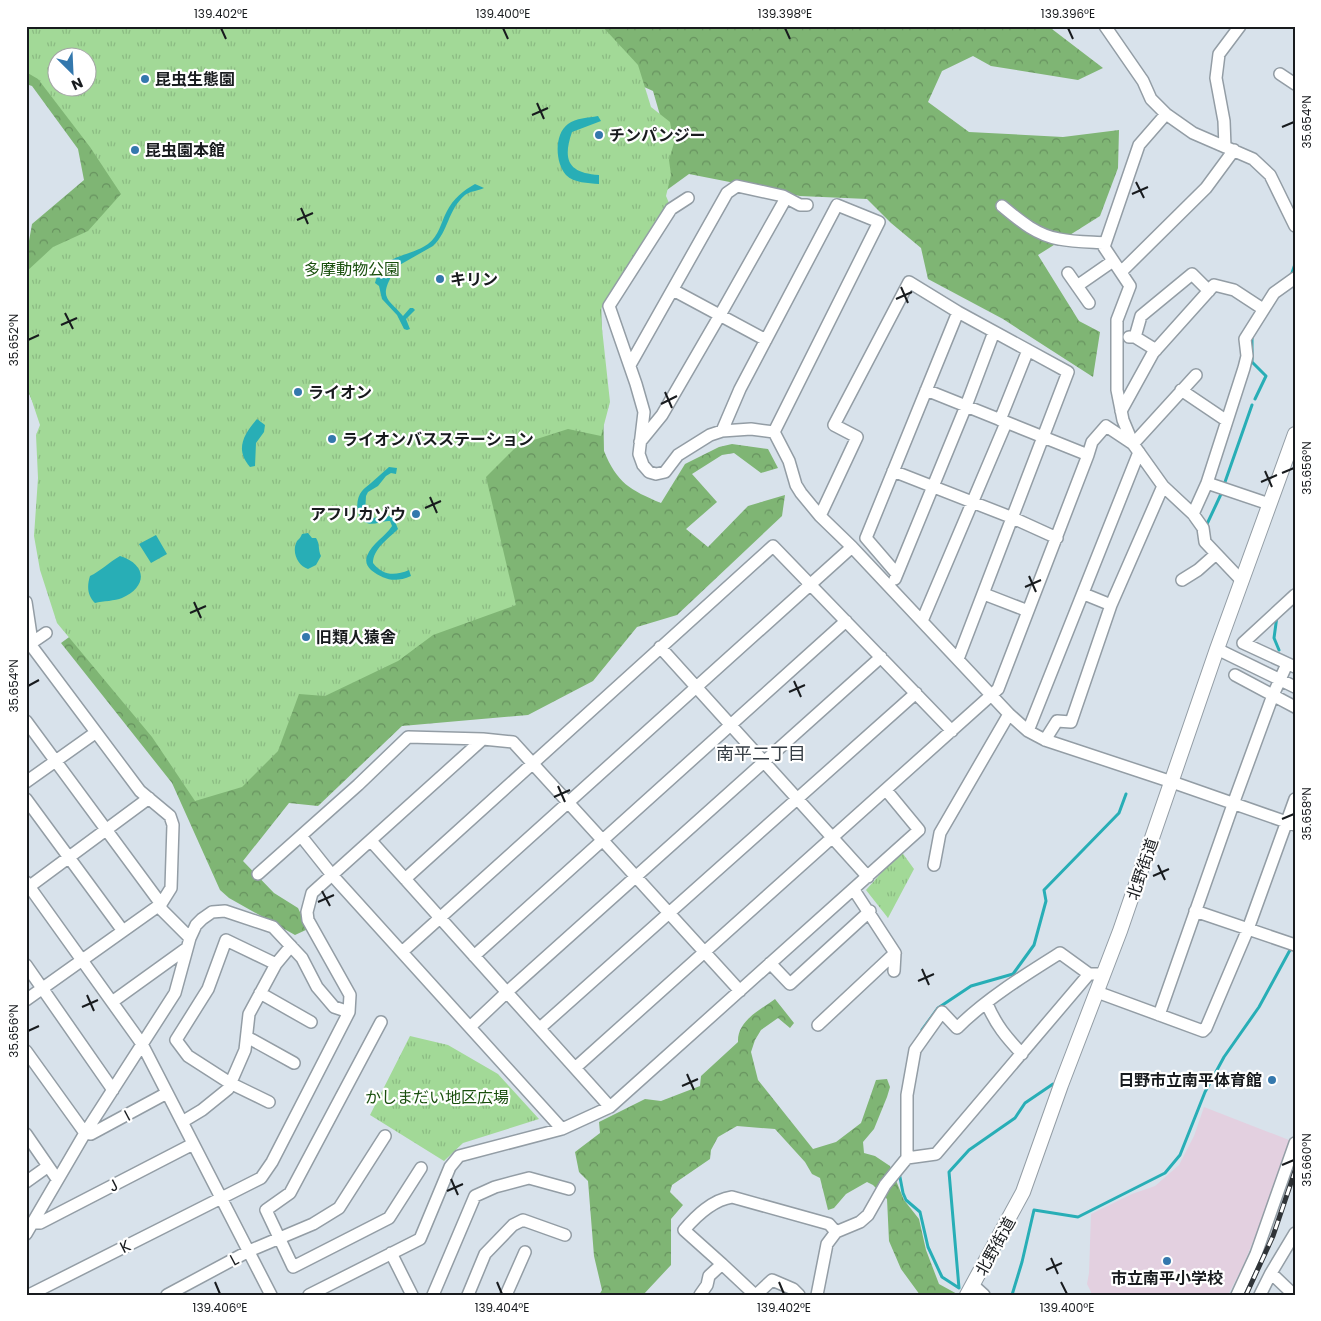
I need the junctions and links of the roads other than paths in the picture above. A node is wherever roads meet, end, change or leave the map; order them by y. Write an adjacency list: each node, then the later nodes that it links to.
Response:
1 (1105, 26): 5 (street)
2 (1240, 26): 6 (street)
3 (1280, 74): 4 (street)
4 (1295, 84)
5 (1166, 114): 6 (street); 12 (street)
6 (1230, 149): 11 (street); 14 (street)
7 (688, 198): 30 (street)
8 (786, 198): 9 (street); 18 (street); 23 (street)
9 (807, 205)
10 (1002, 206): 12 (street)
11 (1295, 226)
12 (1106, 243): 13 (street)
13 (1113, 261): 14 (street); 17 (street)
14 (1121, 272): 26 (street)
15 (1068, 274): 17 (street)
16 (1295, 278): 21 (street)
17 (1077, 286): 20 (street)
18 (672, 290): 23 (street); 30 (street)
19 (1209, 291): 21 (street); 25 (street); 29 (street)
20 (1089, 303)
21 (1263, 309): 37 (street)
22 (958, 312): 24 (street); 32 (street); 52 (street)
23 (720, 315): 27 (street); 42 (street)
24 (994, 332): 28 (street); 34 (street)
25 (1134, 337): 26 (street); 29 (street)
26 (1117, 338): 35 (street)
27 (766, 340): 38 (street); 39 (street)
28 (1028, 350): 36 (street); 41 (street)
29 (1156, 350): 35 (street)
30 (630, 365): 42 (street)
31 (1196, 375): 33 (street)
32 (926, 390): 34 (street); 45 (street)
33 (1181, 390): 37 (street); 43 (street)
34 (966, 406): 36 (street); 47 (street)
35 (1121, 411): 43 (street)
36 (1003, 421): 41 (street); 49 (street)
37 (1227, 421): 46 (street)
38 (722, 431): 39 (street); 42 (street)
39 (774, 432): 52 (street)
40 (1295, 434): 50 (main road, 北野街道)
41 (1043, 438): 44 (street); 53 (street)
42 (640, 442)
43 (1136, 448): 44 (street); 48 (street); 63 (street)
44 (1088, 455): 54 (street)
45 (893, 471): 47 (street); 57 (street)
46 (1207, 483): 50 (street); 51 (street)
47 (932, 486): 49 (street); 57 (street)
48 (1163, 486): 51 (street); 66 (street)
49 (972, 502): 53 (street); 69 (street)
50 (1270, 504): 59 (main road, 北野街道)
51 (1193, 514): 56 (street)
52 (820, 516): 55 (street)
53 (1013, 518): 54 (street); 62 (street)
54 (1057, 538): 67 (street)
55 (852, 547): 60 (street); 61 (street)
56 (1216, 554): 58 (street); 59 (street)
57 (897, 574): 61 (street)
58 (1182, 580)
59 (1242, 581): 73 (main road, 北野街道)
60 (811, 584): 68 (street); 72 (street); 80 (street)
61 (891, 588): 69 (street)
62 (984, 594): 67 (street); 75 (street)
63 (1084, 594): 66 (street); 89 (street)
64 (1295, 595): 76 (street)
65 (26, 604): 71 (street)
66 (1111, 605): 92 (street)
67 (1028, 611): 82 (street)
68 (846, 621): 74 (street); 87 (street)
69 (922, 621): 75 (street)
70 (46, 633): 71 (street)
71 (28, 645): 90 (street)
72 (660, 648): 80 (street); 94 (street)
73 (1217, 649): 78 (street); 97 (main road, 北野街道)
74 (881, 657): 81 (street); 95 (street)
75 (958, 659): 82 (street)
76 (1291, 666): 78 (street)
77 (1235, 675): 83 (street)
78 (1280, 680): 79 (street); 83 (street)
79 (1295, 687)
80 (697, 688): 87 (street); 103 (street)
81 (916, 693): 88 (street); 101 (street)
82 (992, 695): 85 (street); 88 (street)
83 (1273, 695): 84 (street); 104 (street)
84 (1295, 706)
85 (1009, 714): 89 (street); 112 (street)
86 (26, 721): 93 (street)
87 (731, 725): 95 (street); 109 (street)
88 (952, 731): 98 (street)
89 (1028, 731): 92 (street)
90 (95, 733): 93 (street); 99 (street)
91 (483, 739): 94 (street); 107 (street); 110 (street)
92 (1045, 740): 97 (street)
93 (55, 761): 96 (street); 106 (street)
94 (532, 762): 103 (street); 117 (street)
95 (765, 762): 101 (street); 116 (street)
96 (26, 782)
97 (1172, 782): 104 (street); 140 (main road, 北野街道)
98 (886, 790): 108 (street); 115 (street)
99 (149, 798): 106 (street); 120 (street)
100 (26, 799): 111 (street)
101 (798, 799): 108 (street); 123 (street)
102 (1295, 799): 105 (street)
103 (569, 803): 109 (street); 124 (street)
104 (1234, 803): 105 (street); 122 (street)
105 (1290, 823): 125 (street)
106 (106, 830): 111 (street); 120 (street)
107 (301, 836): 113 (street); 114 (street)
108 (833, 838): 115 (street); 131 (street)
109 (602, 840): 116 (street); 133 (street)
110 (371, 841): 114 (street); 117 (street)
111 (69, 857): 118 (street); 126 (street)
112 (934, 865)
113 (258, 874)
114 (332, 875): 130 (street); 149 (street)
115 (868, 876): 119 (street)
116 (636, 877): 123 (street); 143 (street)
117 (405, 879): 124 (street)
118 (27, 886): 134 (street)
119 (854, 890): 121 (street); 135 (street)
120 (161, 904): 126 (street); 127 (street)
121 (870, 911): 132 (street); 135 (street)
122 (1195, 911): 125 (street); 150 (street)
123 (670, 914): 131 (street); 155 (street)
124 (440, 918): 130 (street); 133 (street)
125 (1248, 929): 128 (street); 150 (street)
126 (123, 931): 134 (street)
127 (188, 943): 129 (street); 147 (street); 157 (street)
128 (1295, 945)
129 (291, 946): 136 (street); 149 (street)
130 (402, 952): 154 (street)
131 (705, 952): 142 (street); 161 (street)
132 (896, 953): 138 (street); 153 (street)
133 (474, 956): 143 (street)
134 (82, 960): 141 (street); 147 (street)
135 (770, 963): 142 (street)
136 (276, 964): 145 (street); 162 (street)
137 (26, 965): 141 (street)
138 (894, 971)
139 (1089, 974): 140 (street); 148 (street); 159 (street)
140 (1104, 974): 144 (main road, 北野街道)
141 (43, 988): 146 (street); 163 (street)
142 (740, 991): 166 (street)
143 (507, 992): 154 (street); 155 (street)
144 (1097, 992): 150 (street); 192 (main road, 北野街道)
145 (260, 993): 151 (street); 156 (street)
146 (26, 1000)
147 (112, 1002): 157 (street)
148 (987, 1004): 159 (street); 174 (street)
149 (349, 1012): 180 (street, K)
150 (1159, 1015)
151 (311, 1022)
152 (381, 1022): 186 (street)
153 (818, 1026)
154 (470, 1027): 168 (street)
155 (540, 1028): 161 (street)
156 (247, 1037): 160 (street); 162 (street)
157 (142, 1044): 163 (street); 164 (street)
158 (26, 1051): 169 (street)
159 (1022, 1054): 174 (street)
160 (294, 1063)
161 (575, 1068): 166 (street)
162 (230, 1083): 165 (street); 167 (street)
163 (113, 1090): 169 (street)
164 (167, 1093): 167 (street); 169 (street, I)
165 (270, 1102)
166 (610, 1107): 168 (street)
167 (182, 1122): 173 (street)
168 (562, 1129): 189 (street)
169 (85, 1133): 177 (street)
170 (26, 1134): 175 (street)
171 (385, 1136): 186 (street, L)
172 (1295, 1143): 205 (street)
173 (193, 1144): 180 (street); 181 (street, J)
174 (902, 1164): 182 (street)
175 (47, 1167): 177 (street); 178 (street)
176 (421, 1168): 186 (street)
177 (57, 1179): 181 (street)
178 (26, 1182)
179 (568, 1189): 198 (street)
180 (221, 1197): 187 (street); 193 (street, K)
181 (32, 1223): 184 (street)
182 (836, 1232): 190 (street); 204 (street)
183 (1295, 1233): 191 (street)
184 (26, 1234)
185 (565, 1235): 199 (street)
186 (278, 1238): 187 (street, L)
187 (248, 1251): 194 (street, L); 195 (street)
188 (525, 1252): 200 (street)
189 (391, 1253): 196 (street); 197 (street)
190 (722, 1264): 201 (street); 202 (street)
191 (1270, 1273): 206 (street); 207 (street)
192 (974, 1291)
193 (28, 1294)
194 (167, 1295)
195 (271, 1295)
196 (309, 1295)
197 (412, 1295)
198 (433, 1295)
199 (468, 1295)
200 (506, 1295)
201 (700, 1295)
202 (755, 1295): 203 (street)
203 (799, 1295)
204 (817, 1295)
205 (1237, 1295)
206 (1260, 1295)
207 (1294, 1295)

